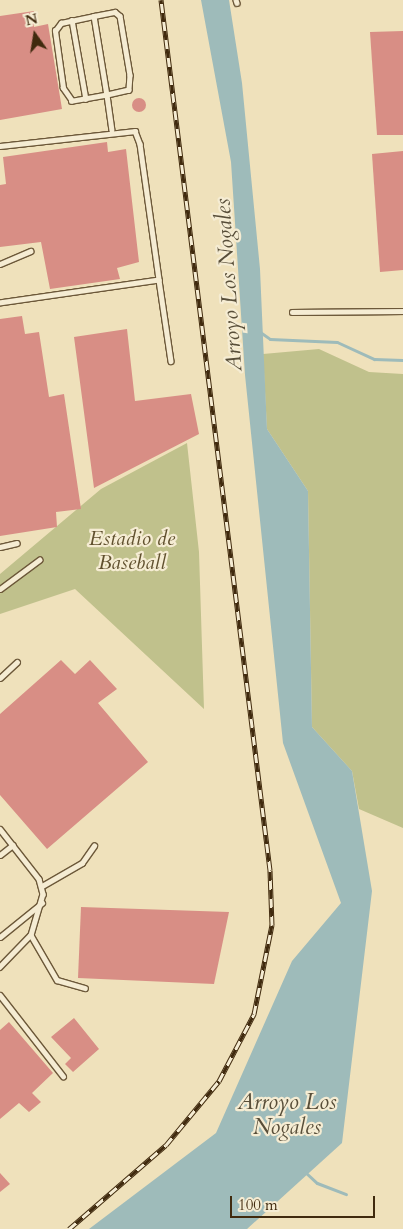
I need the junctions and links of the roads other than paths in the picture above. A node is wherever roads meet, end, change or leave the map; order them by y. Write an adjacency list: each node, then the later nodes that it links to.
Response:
1 (94, 16): 2 (lane); 3 (lane); 3 (lane)
2 (72, 20): 4 (lane); 4 (lane)
3 (107, 95): 4 (lane); 5 (lane)
4 (86, 99)
5 (112, 130): 6 (lane); 9 (lane)
6 (0, 146)
7 (30, 251): 8 (lane)
8 (0, 264)
9 (159, 280): 10 (lane); 13 (lane)
10 (0, 303)
11 (403, 311): 12 (lane)
12 (292, 312)
13 (171, 361)
14 (17, 543): 15 (lane)
15 (0, 547)
16 (39, 560): 17 (lane)
17 (0, 589)
18 (17, 662): 19 (lane)
19 (0, 678)
20 (0, 829): 21 (lane)
21 (13, 845): 23 (lane); 24 (lane)
22 (94, 846): 24 (lane)
23 (0, 856)
24 (42, 886): 25 (lane)
25 (42, 903): 26 (lane); 27 (lane)
26 (31, 935): 28 (lane); 29 (lane)
27 (0, 937)
28 (0, 967)
29 (85, 988)
30 (0, 994): 31 (lane)
31 (63, 1076)

